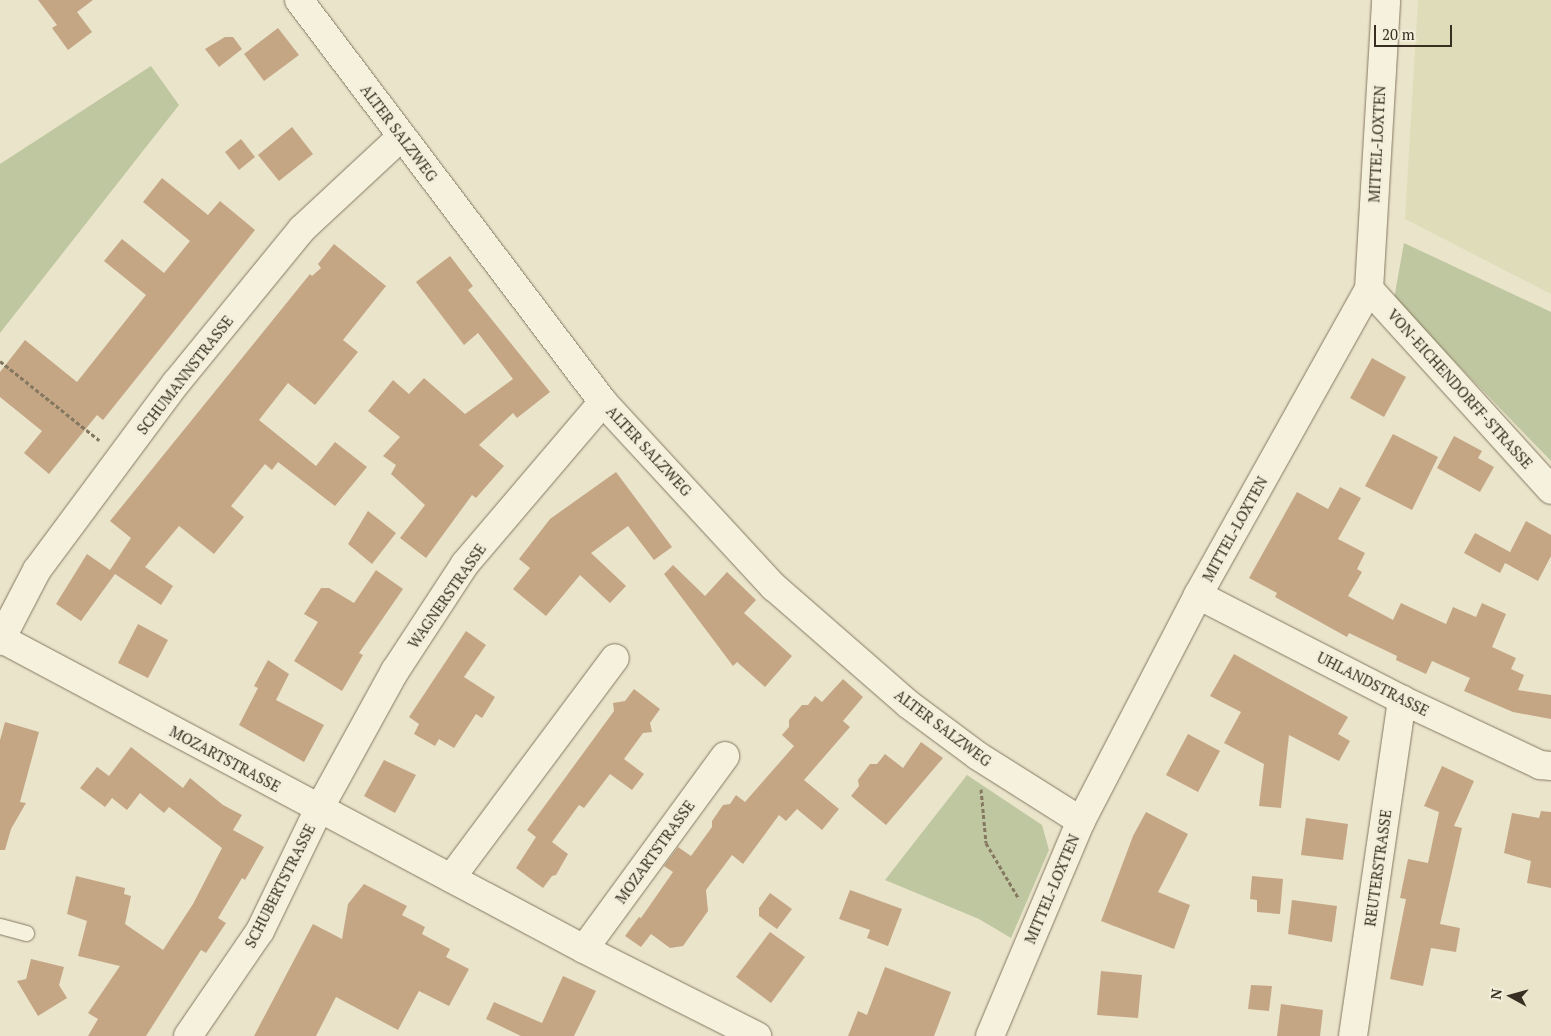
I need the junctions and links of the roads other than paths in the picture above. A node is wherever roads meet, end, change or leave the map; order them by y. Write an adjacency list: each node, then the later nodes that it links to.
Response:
1 (299, 0): 3 (street, ALTER SALZWEG)
2 (1386, 0): 4 (street, MITTEL-LOXTEN)
3 (401, 137): 5 (street, ALTER SALZWEG); 8 (street, SCHUMANNSTRASSE)
4 (1369, 289): 6 (street, VON-EICHENDORFF-STRASSE); 7 (street, MITTEL-LOXTEN)
5 (603, 402): 13 (street, WAGNERSTRASSE); 14 (street, ALTER SALZWEG)
6 (1551, 490)
7 (1198, 595): 10 (street, UHLANDSTRASSE); 14 (street, MITTEL-LOXTEN)
8 (0, 639): 13 (street, MOZARTSTRASSE)
9 (615, 658): 15 (street)
10 (1402, 700): 12 (street, UHLANDSTRASSE); 22 (street, REUTERSTRASSE)
11 (726, 756): 18 (street, MOZARTSTRASSE)
12 (1551, 766)
13 (319, 809): 15 (street, MOZARTSTRASSE); 19 (street, SCHUBERTSTRASSE)
14 (1081, 821): 21 (street, MITTEL-LOXTEN)
15 (451, 878): 18 (street, MOZARTSTRASSE)
16 (0, 926): 17 (lane)
17 (26, 933)
18 (584, 949): 20 (street, MOZARTSTRASSE)
19 (188, 1036)
20 (757, 1036)
21 (990, 1036)
22 (1353, 1036)

